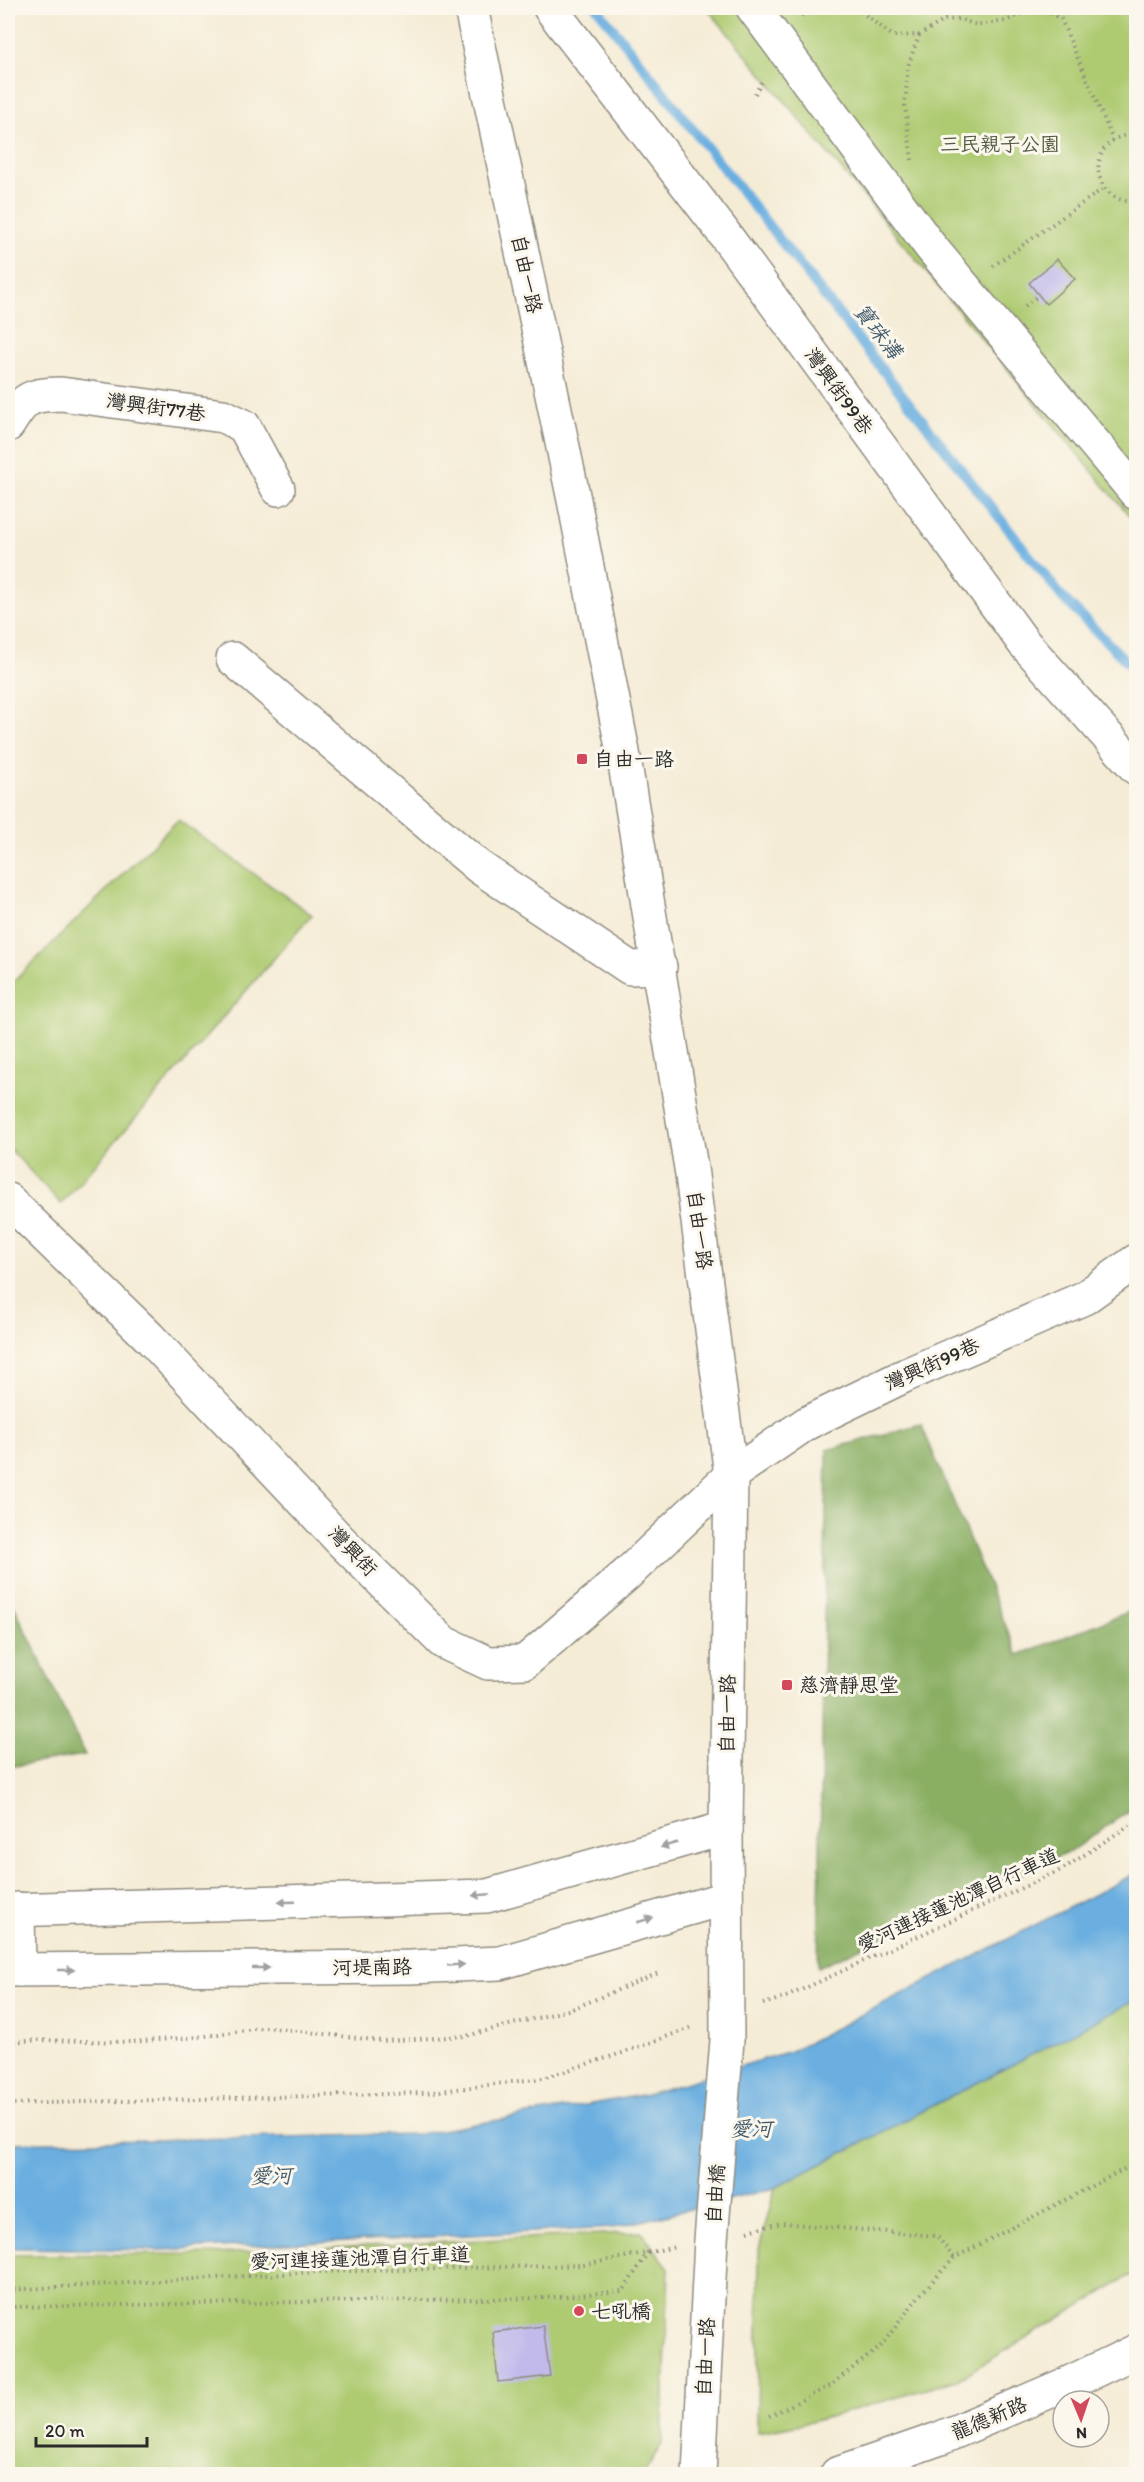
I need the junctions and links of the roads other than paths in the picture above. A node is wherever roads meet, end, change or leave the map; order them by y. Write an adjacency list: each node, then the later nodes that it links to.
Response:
1 (471, 8): 9 (street, 自由一路)
2 (550, 8): 8 (street, 灣興街99巷)
3 (753, 8): 6 (street)
4 (8, 425): 5 (street, 灣興街77巷)
5 (278, 489)
6 (1137, 493)
7 (233, 660): 9 (street)
8 (1137, 768)
9 (660, 967): 12 (street, 自由一路)
10 (8, 1200): 12 (street, 灣興街)
11 (1137, 1261): 12 (street, 灣興街99巷)
12 (730, 1475): 13 (street, 自由一路)
13 (726, 1828): 14 (street, 自由一路); 15 (street, one-way to 15)
14 (726, 1898): 16 (street, 河堤南路, one-way to 14); 17 (street, 自由一路)
15 (13, 1909): 16 (street)
16 (13, 1970)
17 (727, 2040): 18 (street, 自由橋)
18 (711, 2240): 20 (street, 自由一路)
19 (1137, 2351): 21 (street, 龍德新路)
20 (699, 2475)
21 (837, 2475)

